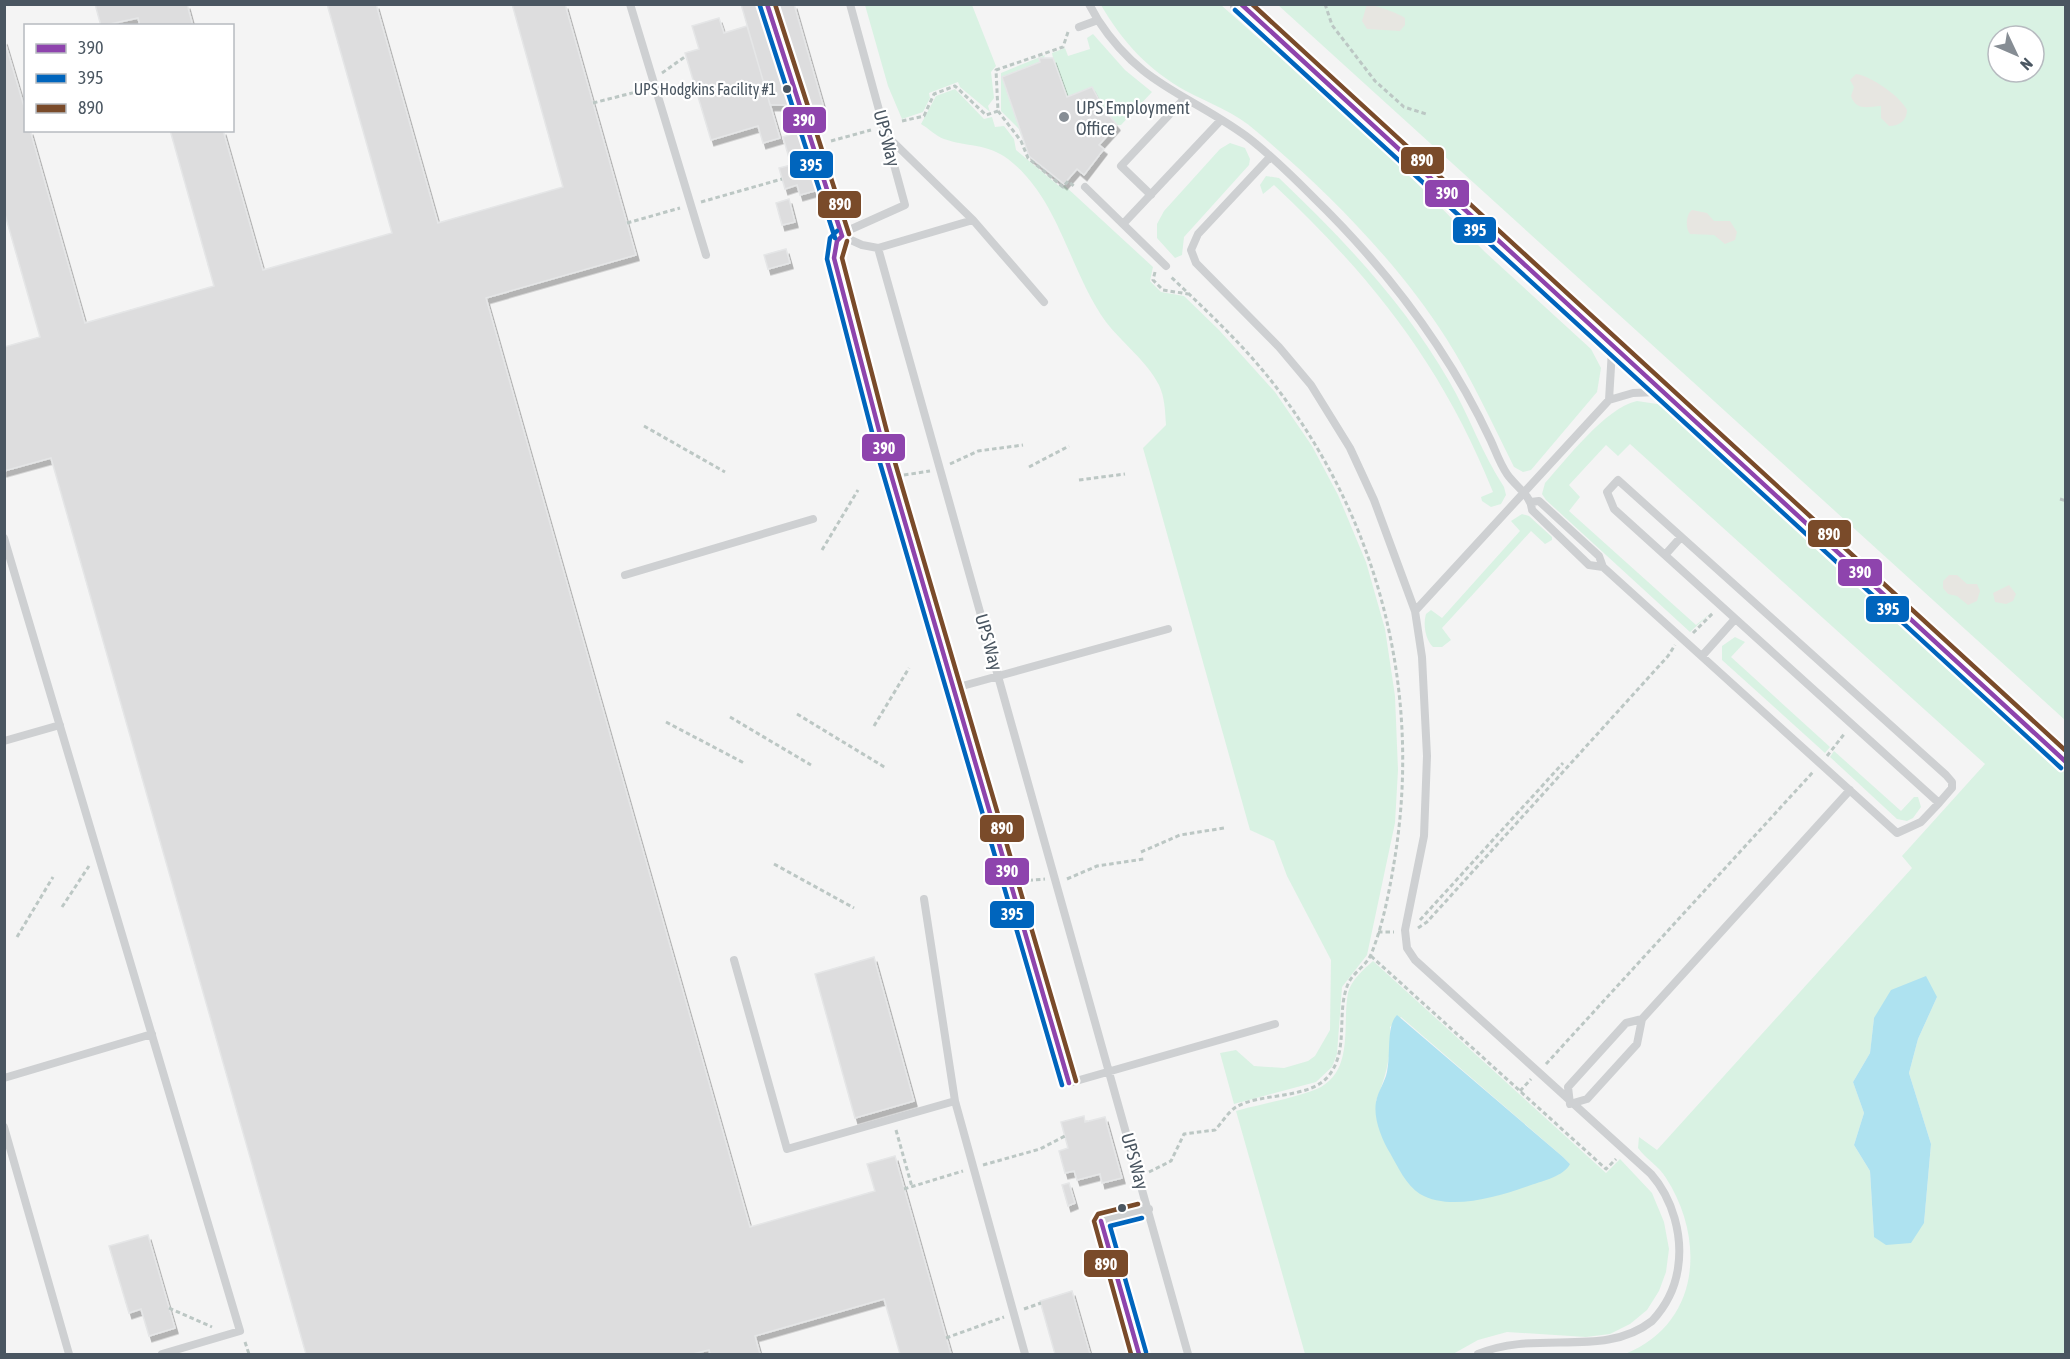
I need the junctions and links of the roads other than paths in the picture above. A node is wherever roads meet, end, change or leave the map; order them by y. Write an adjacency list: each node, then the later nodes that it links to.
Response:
1 (630, 4): 18 (lane)
2 (767, 4): 16 (lane)
3 (850, 4): 10 (lane, UPS Way)
4 (1089, 4): 6 (lane)
5 (1240, 4): 21 (main road)
6 (1098, 20): 7 (lane); 8 (lane)
7 (1079, 27)
8 (1184, 99): 9 (lane); 13 (lane)
9 (1220, 121): 11 (lane); 13 (lane)
10 (887, 136): 14 (lane); 16 (lane, UPS Way)
11 (1270, 157): 24 (lane); 32 (lane)
12 (1085, 187): 15 (lane)
13 (1151, 195): 15 (lane)
14 (973, 220): 17 (lane); 20 (lane)
15 (1123, 225): 19 (lane)
16 (842, 236): 17 (lane); 37 (lane)
17 (878, 248): 36 (lane, UPS Way)
18 (706, 255)
19 (1166, 266)
20 (1044, 302)
21 (1612, 346): 22 (main road); 23 (lane)
22 (1662, 392): 23 (lane); 40 (main road)
23 (1609, 399): 24 (lane)
24 (1523, 494): 25 (lane); 32 (lane)
25 (1531, 502): 30 (lane); 30 (lane)
26 (813, 519): 31 (lane)
27 (1681, 537): 29 (lane); 29 (lane); 42 (lane)
28 (4, 538): 38 (lane)
29 (1665, 555): 33 (lane)
30 (1603, 567): 35 (lane)
31 (625, 575)
32 (1415, 611): 51 (lane)
33 (1735, 619): 35 (lane); 42 (lane)
34 (1168, 629): 36 (lane)
35 (1702, 656): 41 (lane)
36 (999, 677): 37 (lane); 48 (lane, UPS Way)
37 (955, 688): 48 (lane)
38 (60, 725): 39 (lane); 47 (lane)
39 (4, 741)
40 (2066, 762)
41 (1850, 790): 42 (lane); 45 (lane)
42 (1939, 803)
43 (924, 899): 50 (lane)
44 (734, 960): 50 (lane)
45 (1642, 1019): 51 (lane); 51 (lane)
46 (1275, 1024): 48 (lane)
47 (152, 1034): 49 (lane); 55 (lane)
48 (1110, 1072): 53 (lane, UPS Way)
49 (4, 1078)
50 (955, 1101): 56 (lane)
51 (1570, 1104): 59 (lane)
52 (4, 1127): 54 (lane)
53 (1149, 1209): 57 (lane); 58 (lane, UPS Way)
54 (69, 1354)
55 (162, 1354)
56 (1025, 1354)
57 (1139, 1354)
58 (1188, 1354)
59 (1478, 1354)

